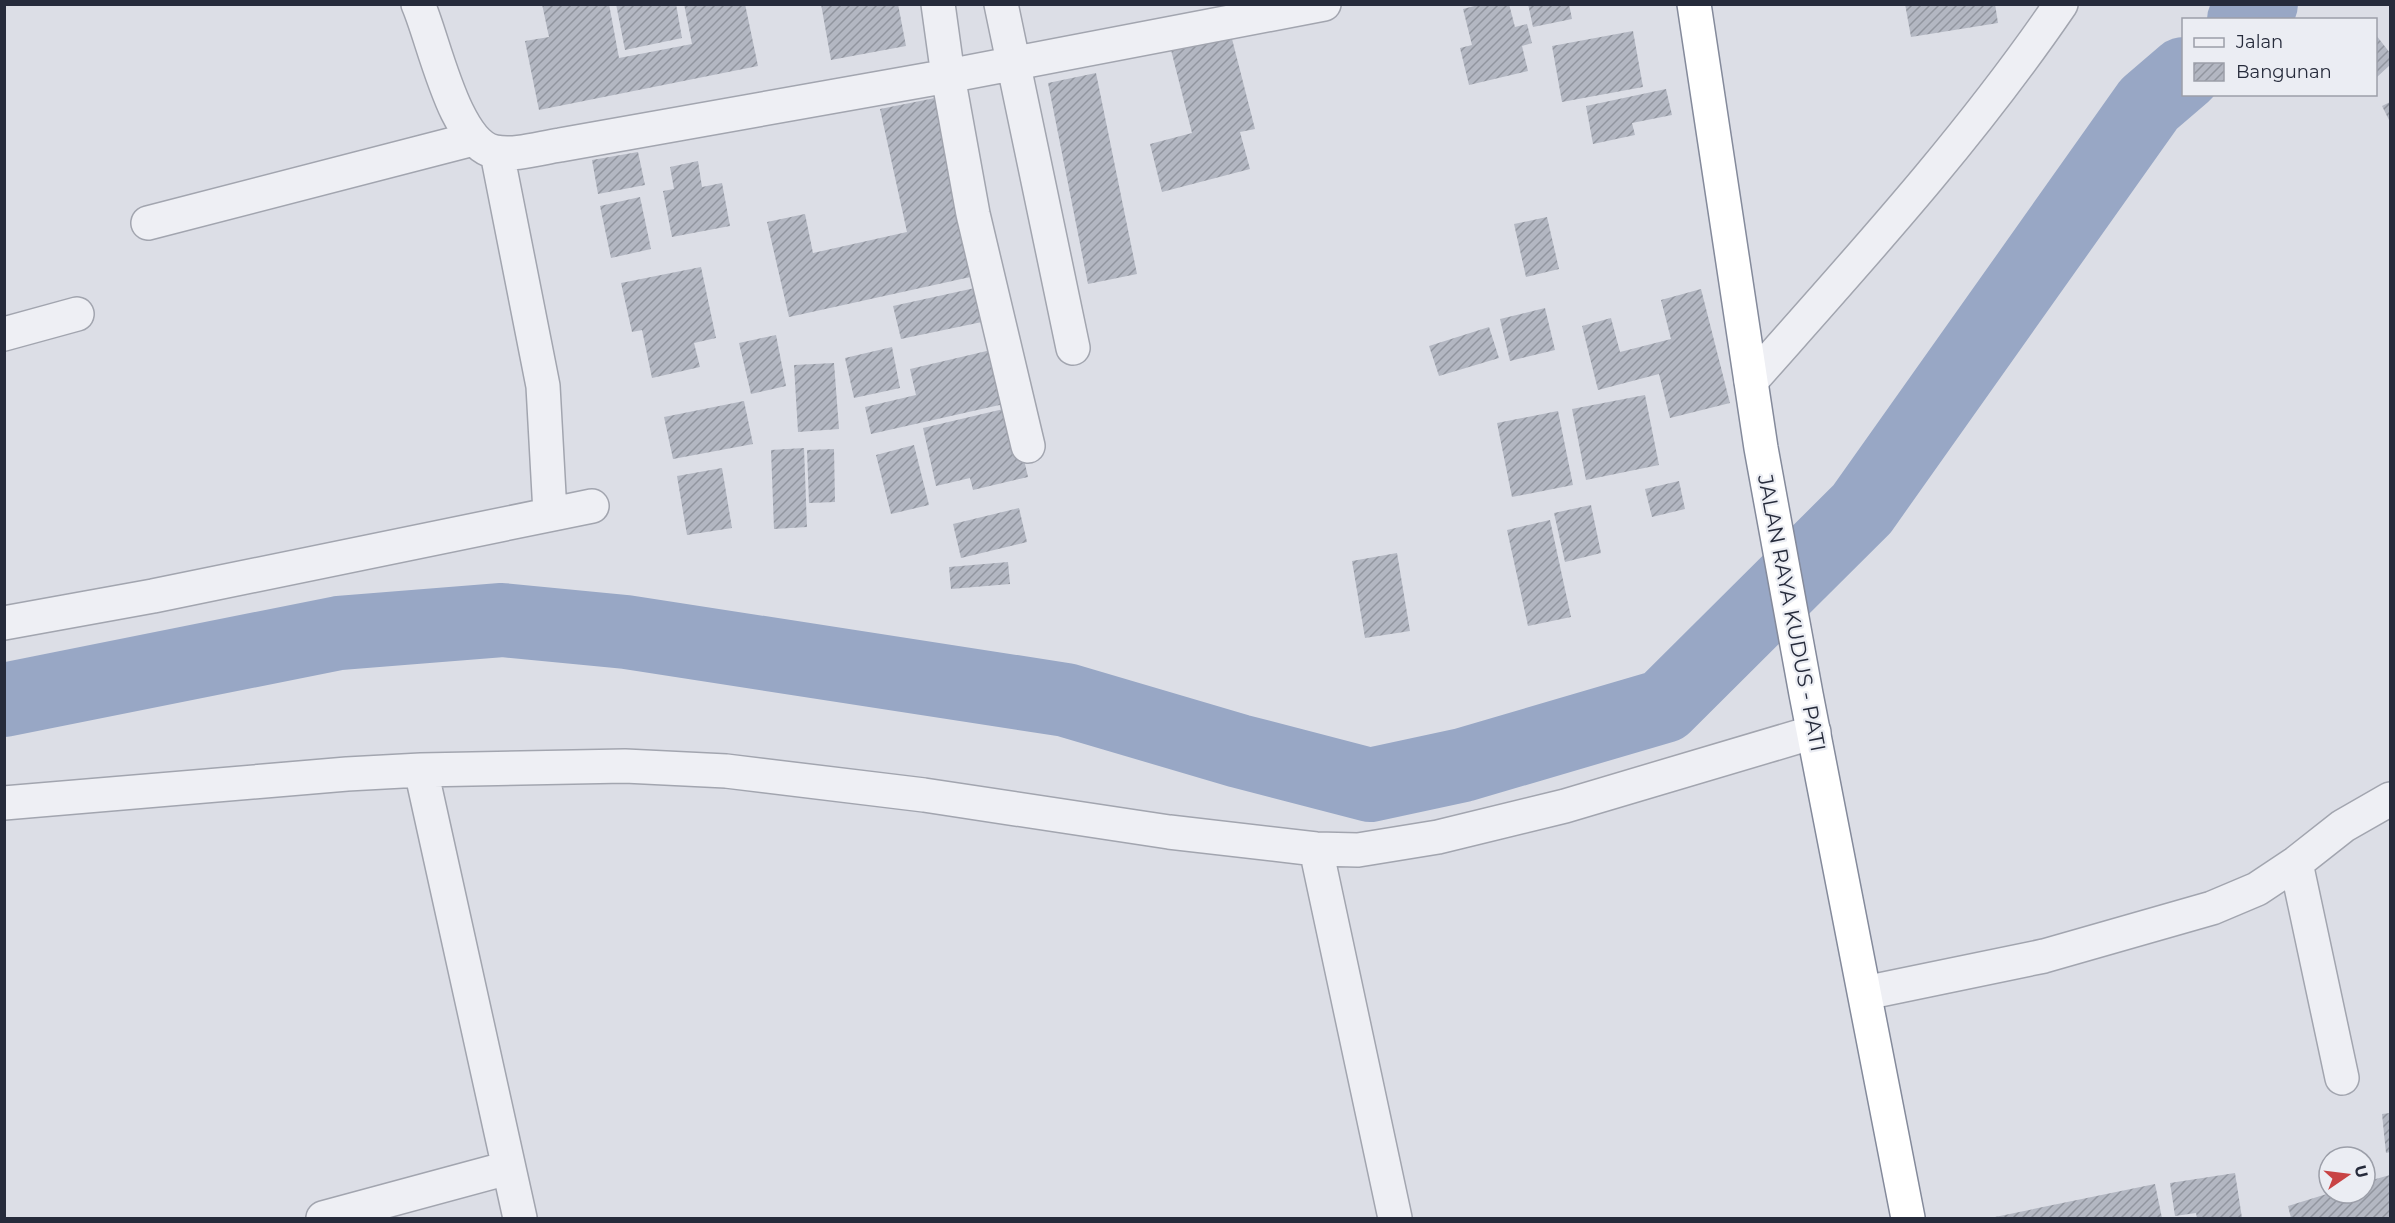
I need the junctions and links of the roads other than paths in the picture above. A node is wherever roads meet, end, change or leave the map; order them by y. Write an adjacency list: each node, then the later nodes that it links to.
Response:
1 (418, 4): 8 (street)
2 (938, 4): 7 (street)
3 (1001, 4): 7 (street)
4 (1324, 4): 7 (street)
5 (1694, 4): 13 (highway, JALAN RAYA KUDUS - PATI)
6 (2061, 4): 13 (street)
7 (980, 69): 8 (street); 12 (street); 14 (street)
8 (485, 146): 9 (street); 16 (street)
9 (148, 223)
10 (77, 314): 11 (street)
11 (4, 334)
12 (1072, 348)
13 (1751, 381): 18 (highway, JALAN RAYA KUDUS - PATI)
14 (1028, 446)
15 (592, 506): 16 (street)
16 (550, 513): 17 (street)
17 (4, 623)
18 (1814, 732): 22 (street); 24 (highway, JALAN RAYA KUDUS - PATI)
19 (422, 770): 21 (street); 22 (street); 26 (street)
20 (2391, 799): 23 (street)
21 (4, 803)
22 (1316, 849): 29 (street)
23 (2296, 863): 24 (street); 25 (street)
24 (1865, 993): 30 (highway, JALAN RAYA KUDUS - PATI)
25 (2342, 1078)
26 (508, 1168): 27 (street); 28 (street)
27 (323, 1218)
28 (520, 1218)
29 (1395, 1218)
30 (1908, 1218)

